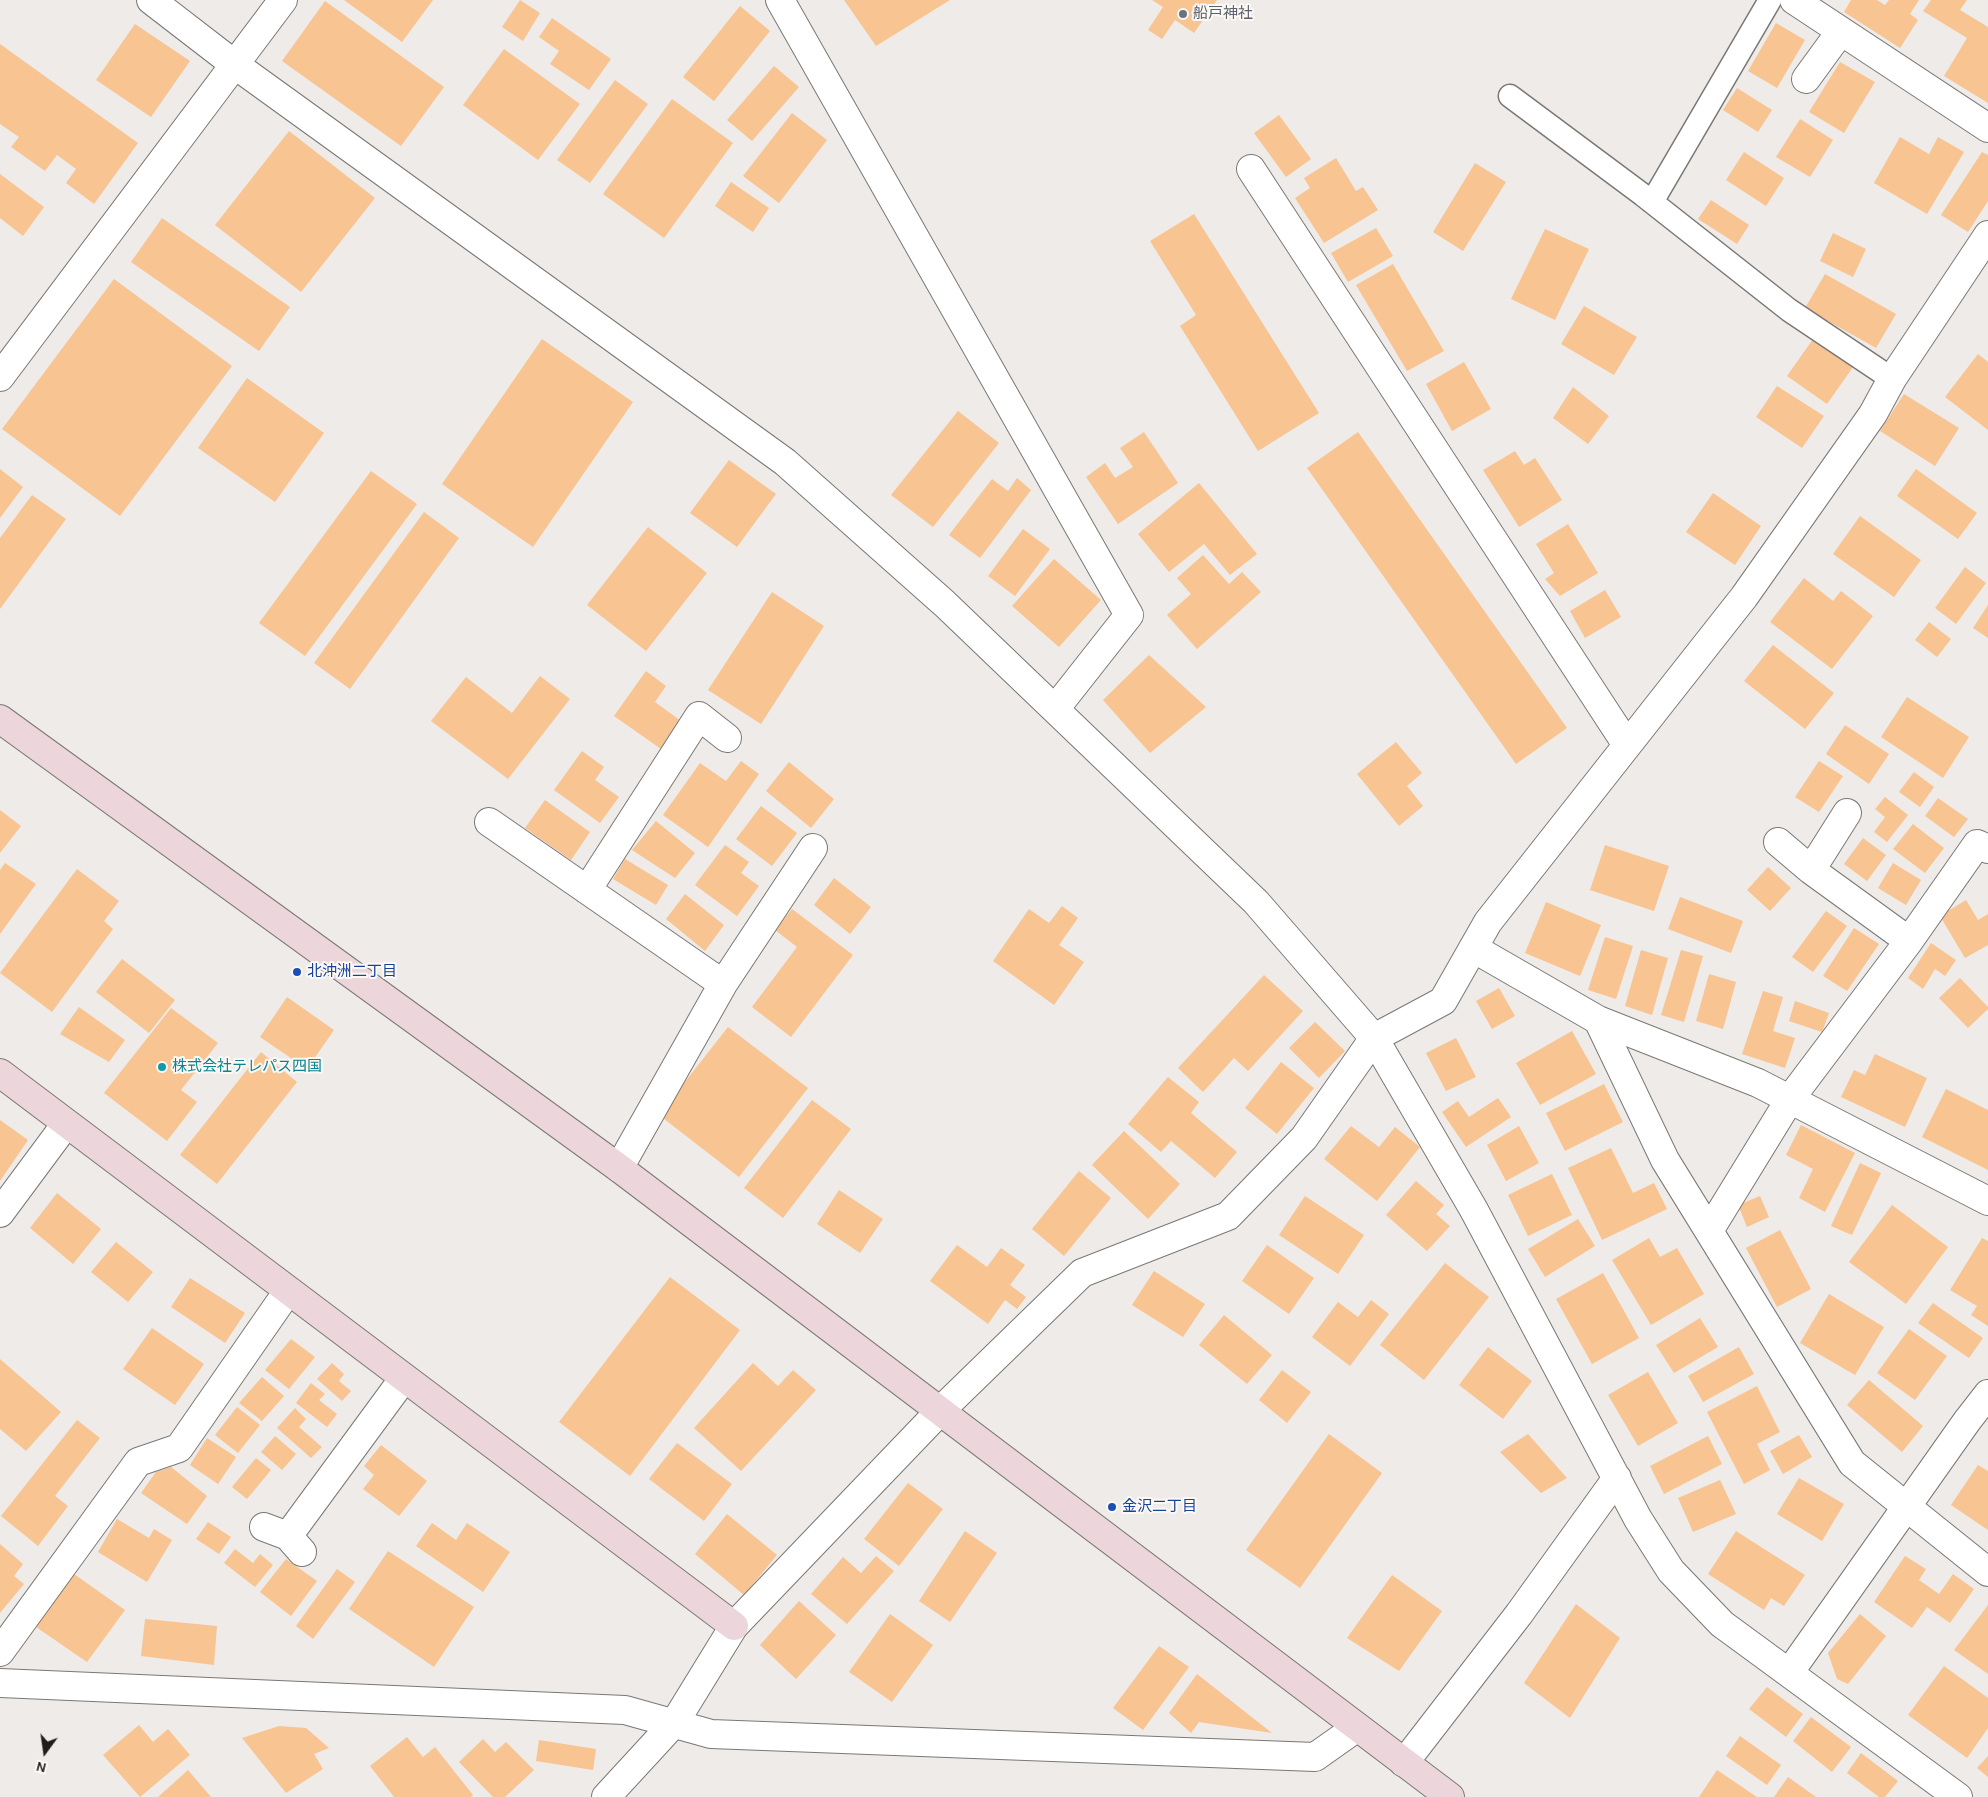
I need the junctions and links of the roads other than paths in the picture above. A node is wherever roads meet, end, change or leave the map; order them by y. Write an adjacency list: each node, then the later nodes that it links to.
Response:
1 (151, 0): 7 (street)
2 (283, 0): 7 (street)
3 (780, 0): 16 (street)
4 (1770, 0): 12 (lane)
5 (1794, 0): 6 (street)
6 (1841, 31): 8 (street); 10 (street)
7 (234, 64): 14 (street); 16 (street)
8 (1806, 79)
9 (1510, 96): 12 (lane)
10 (1988, 128)
11 (1251, 169): 19 (street)
12 (1652, 202): 15 (lane)
13 (1988, 235): 15 (street)
14 (0, 377)
15 (1892, 378): 19 (street)
16 (1055, 709): 31 (street)
17 (0, 719): 35 (street)
18 (726, 738): 26 (street)
19 (1627, 745): 28 (street)
20 (1847, 813): 25 (street)
21 (489, 822): 26 (street)
22 (1984, 840): 27 (street)
23 (1778, 842): 25 (street)
24 (813, 848): 29 (street)
25 (1811, 870): 27 (street)
26 (586, 890): 29 (street)
27 (1908, 941): 33 (street)
28 (1473, 948): 30 (street); 31 (street)
29 (723, 984): 35 (street)
30 (1598, 1020): 33 (street); 38 (street)
31 (1374, 1038): 42 (street); 43 (street)
32 (0, 1073): 34 (street)
33 (1790, 1099): 36 (street); 38 (street)
34 (66, 1124): 37 (street); 39 (street)
35 (619, 1168): 42 (street)
36 (1988, 1201)
37 (0, 1213)
38 (1708, 1232): 44 (street)
39 (288, 1290): 40 (street); 48 (street)
40 (404, 1378): 45 (street); 47 (street)
41 (1988, 1394): 44 (street)
42 (941, 1410): 47 (street); 52 (street)
43 (1617, 1478): 49 (street); 53 (street)
44 (1906, 1506): 46 (street); 49 (street)
45 (285, 1538)
46 (1988, 1572)
47 (734, 1626): 51 (street)
48 (0, 1652)
49 (1789, 1673): 54 (street)
50 (0, 1683): 51 (street)
51 (675, 1722): 52 (street); 56 (street)
52 (1356, 1728): 53 (street)
53 (1404, 1763): 55 (street)
54 (1931, 1789): 57 (street)
55 (1434, 1792)
56 (606, 1797)
57 (1958, 1797)

